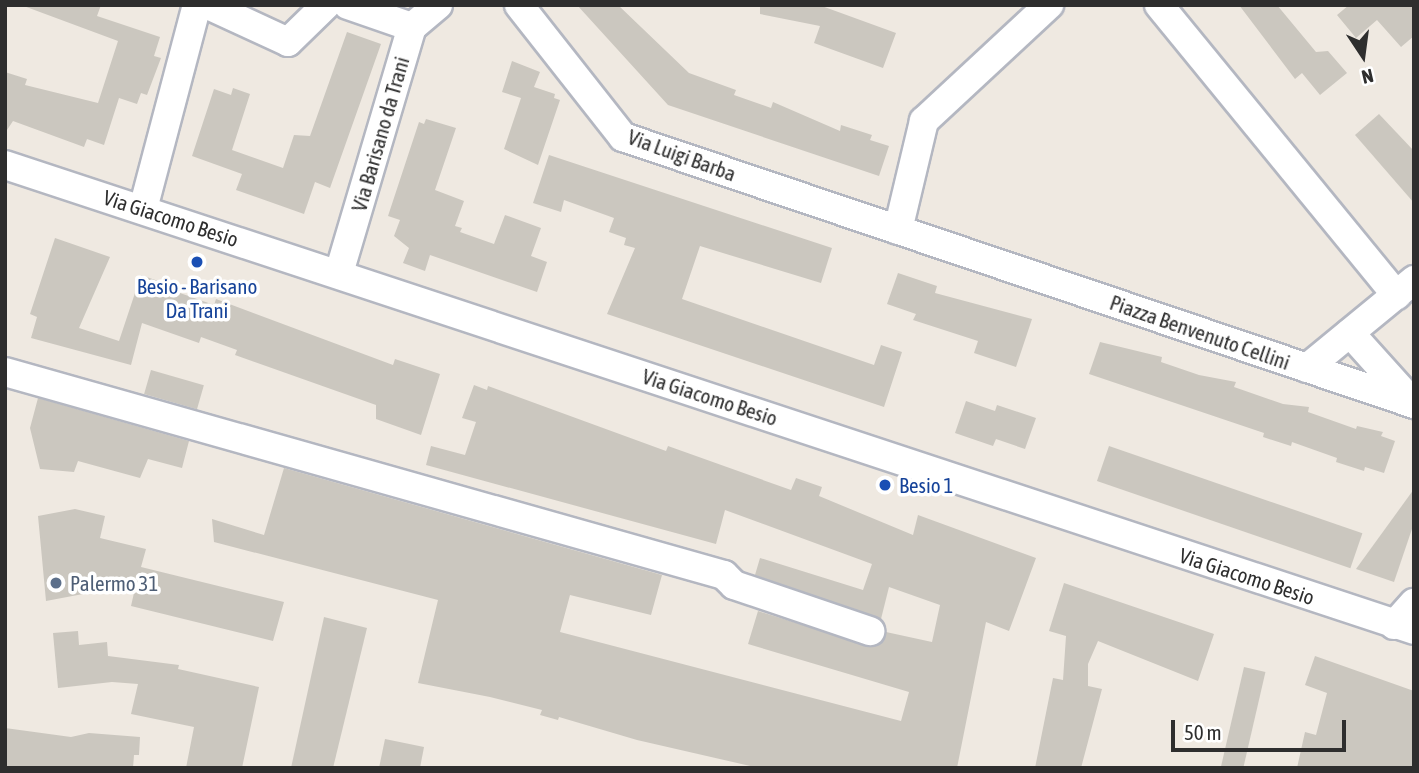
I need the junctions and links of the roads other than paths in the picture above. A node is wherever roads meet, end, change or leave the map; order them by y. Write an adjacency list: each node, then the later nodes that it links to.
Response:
1 (197, 5): 11 (street)
2 (208, 5): 3 (street)
3 (326, 5)
4 (348, 5): 9 (street)
5 (438, 5): 9 (street, Via Barisano da Trani)
6 (519, 5): 12 (street, Via Luigi Barba)
7 (1049, 5): 12 (street)
8 (1158, 5): 14 (street, Piazza Benvenuto Cellini)
9 (412, 27): 13 (street, Via Barisano da Trani)
10 (5, 165): 11 (street, Via Giacomo Besio)
11 (143, 209): 13 (street, Via Giacomo Besio)
12 (898, 230): 16 (street, Piazza Benvenuto Cellini)
13 (340, 273): 20 (street, Via Giacomo Besio)
14 (1405, 287): 15 (street, Piazza Benvenuto Cellini)
15 (1350, 333): 16 (street, Piazza Benvenuto Cellini); 18 (street)
16 (1307, 368): 18 (street)
17 (5, 372): 21 (street)
18 (1414, 404)
19 (1414, 603): 20 (street)
20 (1404, 627)
21 (870, 631)

